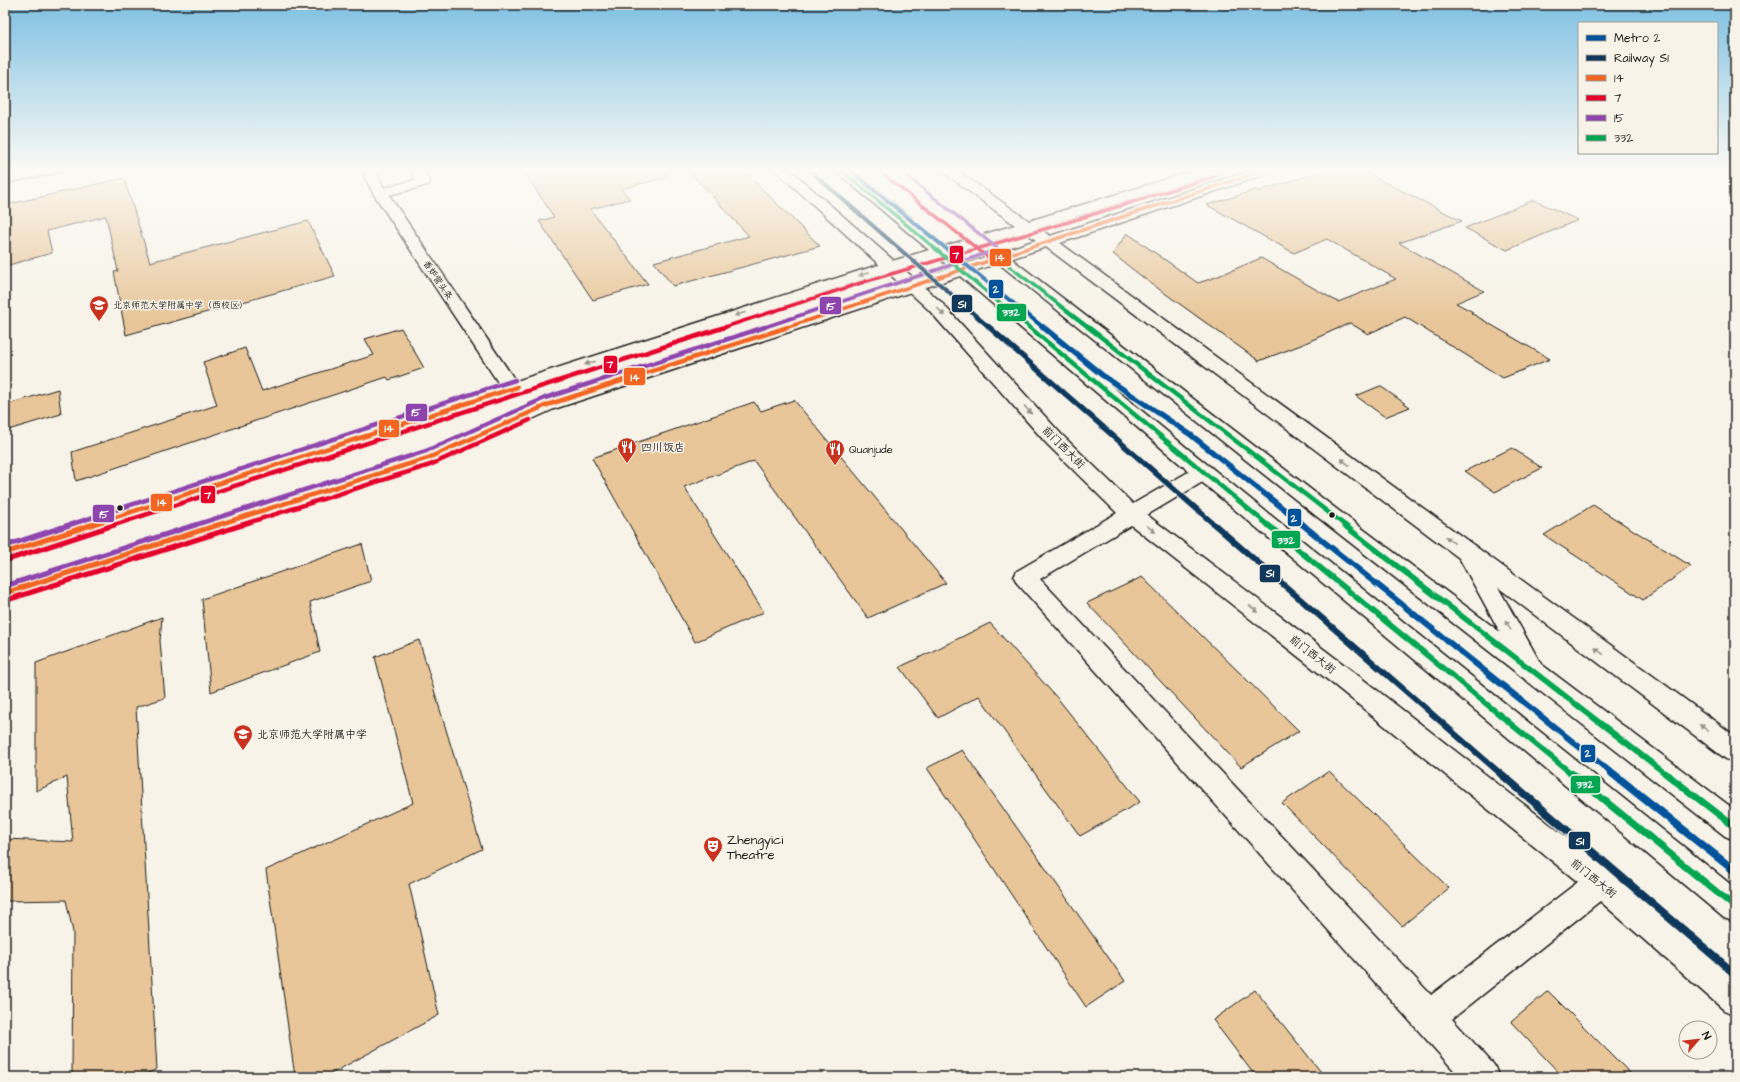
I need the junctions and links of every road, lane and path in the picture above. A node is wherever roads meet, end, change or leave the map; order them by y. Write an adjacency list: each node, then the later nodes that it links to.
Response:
1 (398, 219): 16 (street, 香炉营头条)
2 (837, 219): 13 (street, 前门西大街)
3 (902, 219): 11 (street)
4 (951, 219): 9 (street)
5 (1017, 219): 8 (street)
6 (1051, 219): 8 (street)
7 (1112, 219): 10 (street)
8 (1027, 227): 9 (street); 10 (street)
9 (978, 241): 11 (street); 12 (street)
10 (1046, 241): 12 (street); 19 (street, one-way to 10)
11 (942, 252): 13 (street); 14 (street)
12 (998, 257): 14 (street); 22 (street)
13 (890, 267): 15 (street, 前门西大街); 16 (street, one-way to 16)
14 (962, 270): 15 (street); 17 (street)
15 (912, 286): 18 (street, 前门西大街, one-way to 18); 21 (street)
16 (512, 389): 20 (street)
17 (1204, 472): 18 (street); 26 (street)
18 (1131, 514): 25 (street, 前门西大街, one-way to 25); 28 (street)
19 (1466, 552): 22 (street, one-way to 19); 23 (street, one-way to 19)
20 (5, 553)
21 (5, 593)
22 (1534, 671): 24 (street)
23 (1735, 751)
24 (1735, 827)
25 (1600, 882): 27 (street, 前门西大街); 28 (street)
26 (1735, 907)
27 (1735, 998)
28 (1429, 1017): 29 (street)
29 (1482, 1077)

